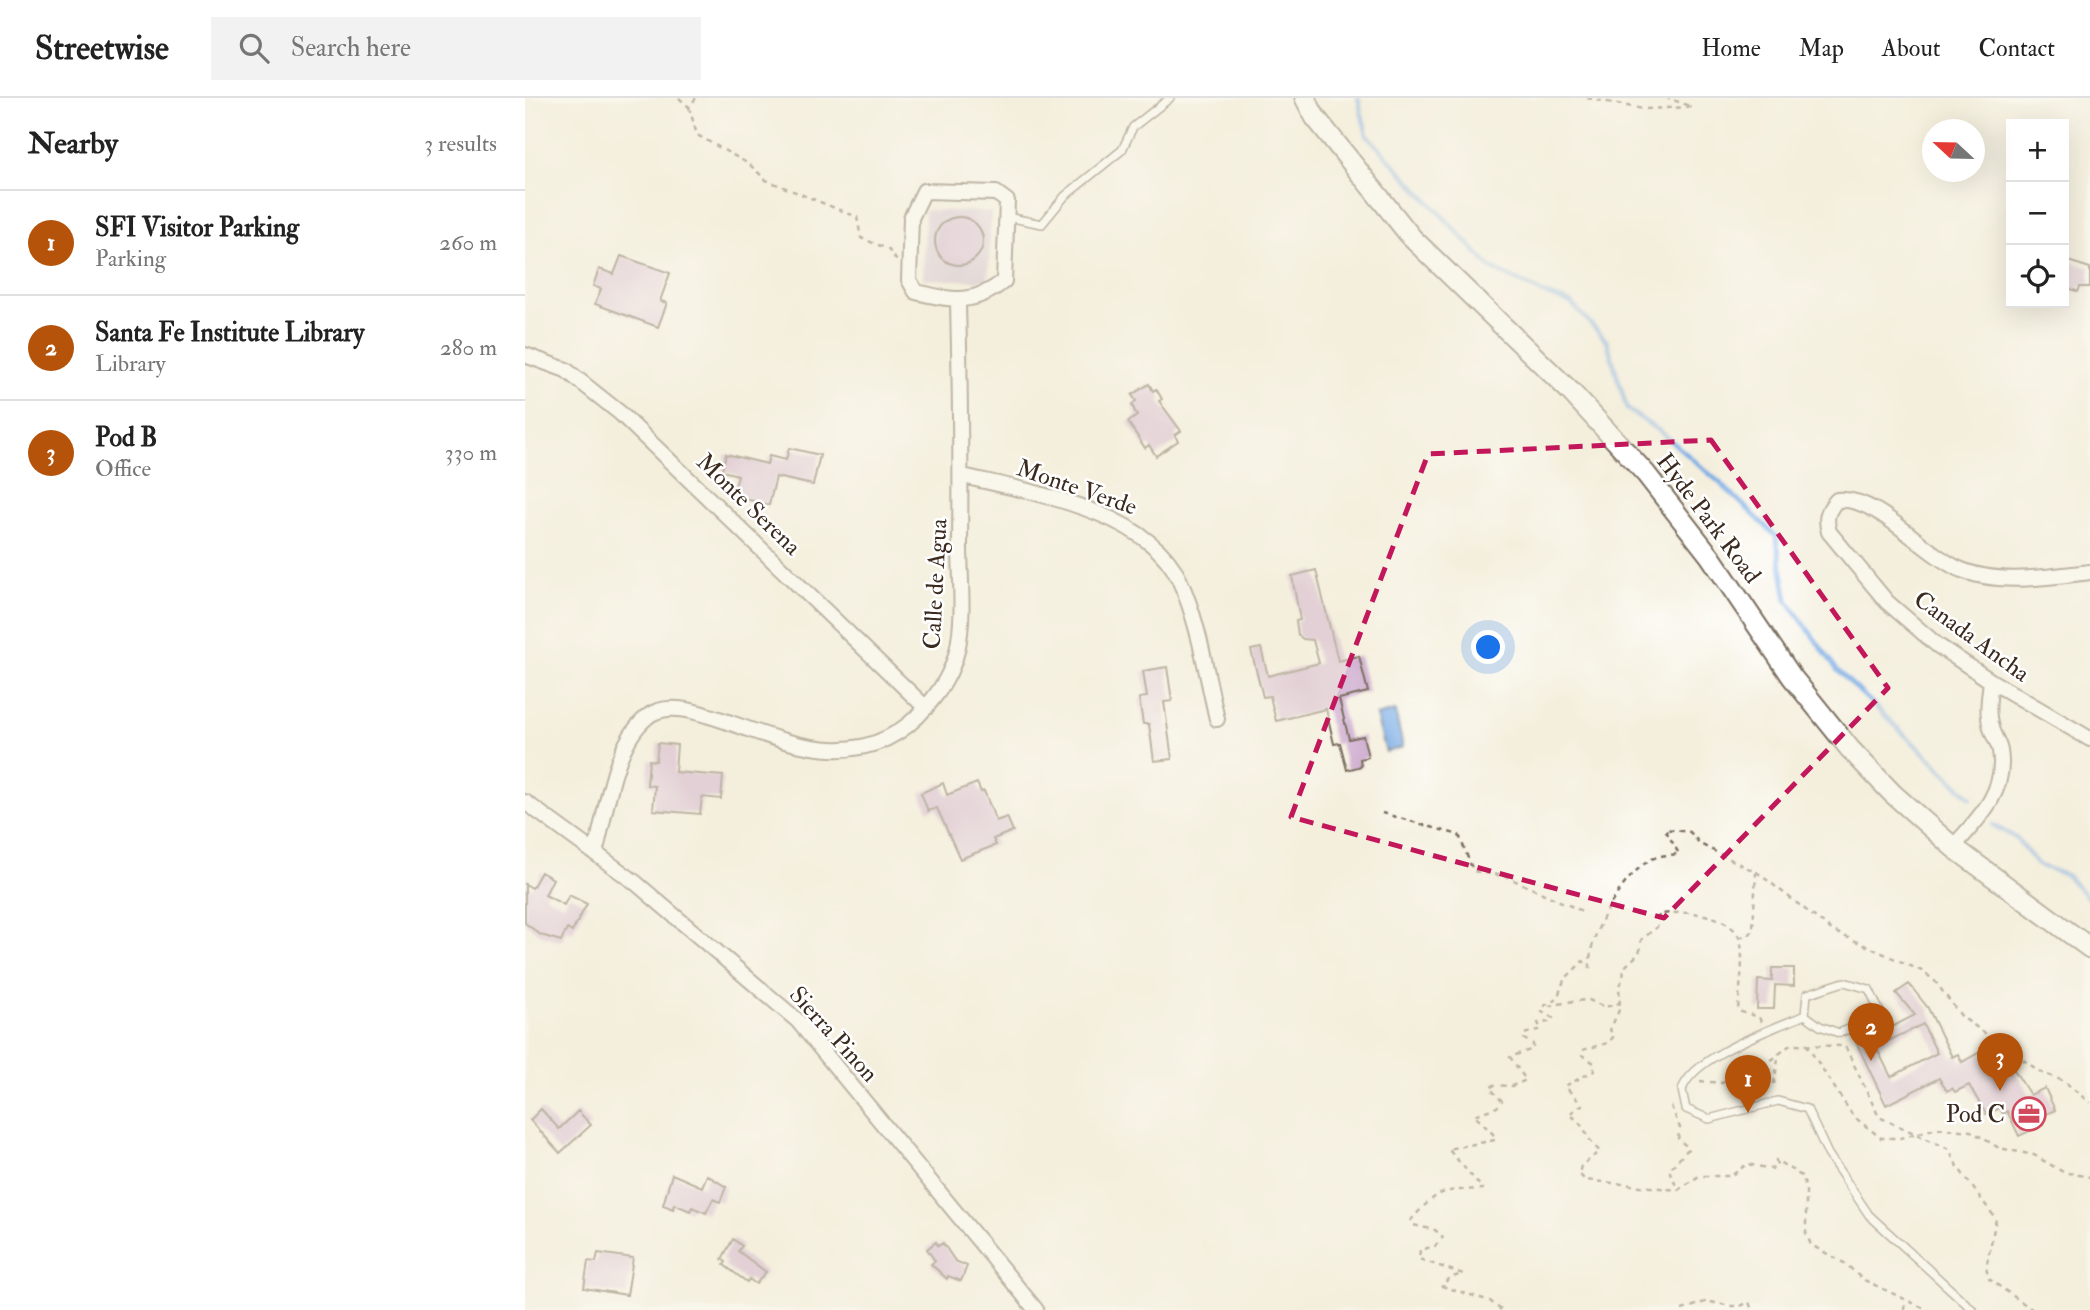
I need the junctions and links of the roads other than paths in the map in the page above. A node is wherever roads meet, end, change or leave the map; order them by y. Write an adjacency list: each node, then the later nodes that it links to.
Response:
1 (1170, 98): 3 (lane)
2 (1305, 98): 13 (main road, Hyde Park Road)
3 (1007, 217): 4 (street); 4 (street)
4 (958, 302): 6 (street, Calle de Agua)
5 (525, 355): 9 (street, Monte Serena)
6 (963, 476): 9 (street, Calle de Agua); 10 (street, Monte Verde)
7 (2090, 572): 8 (street, Canada Ancha)
8 (1991, 681): 11 (street, Canada Ancha); 13 (street)
9 (926, 708): 14 (street, Calle de Agua)
10 (1217, 719)
11 (2090, 739)
12 (525, 802): 14 (street, Sierra Pinon)
13 (1953, 847): 15 (main road, Hyde Park Road)
14 (596, 853): 17 (street, Sierra Pinon)
15 (2090, 948)
16 (1805, 1015): 16 (lane); 18 (lane)
17 (1036, 1310)
18 (1973, 1310)

